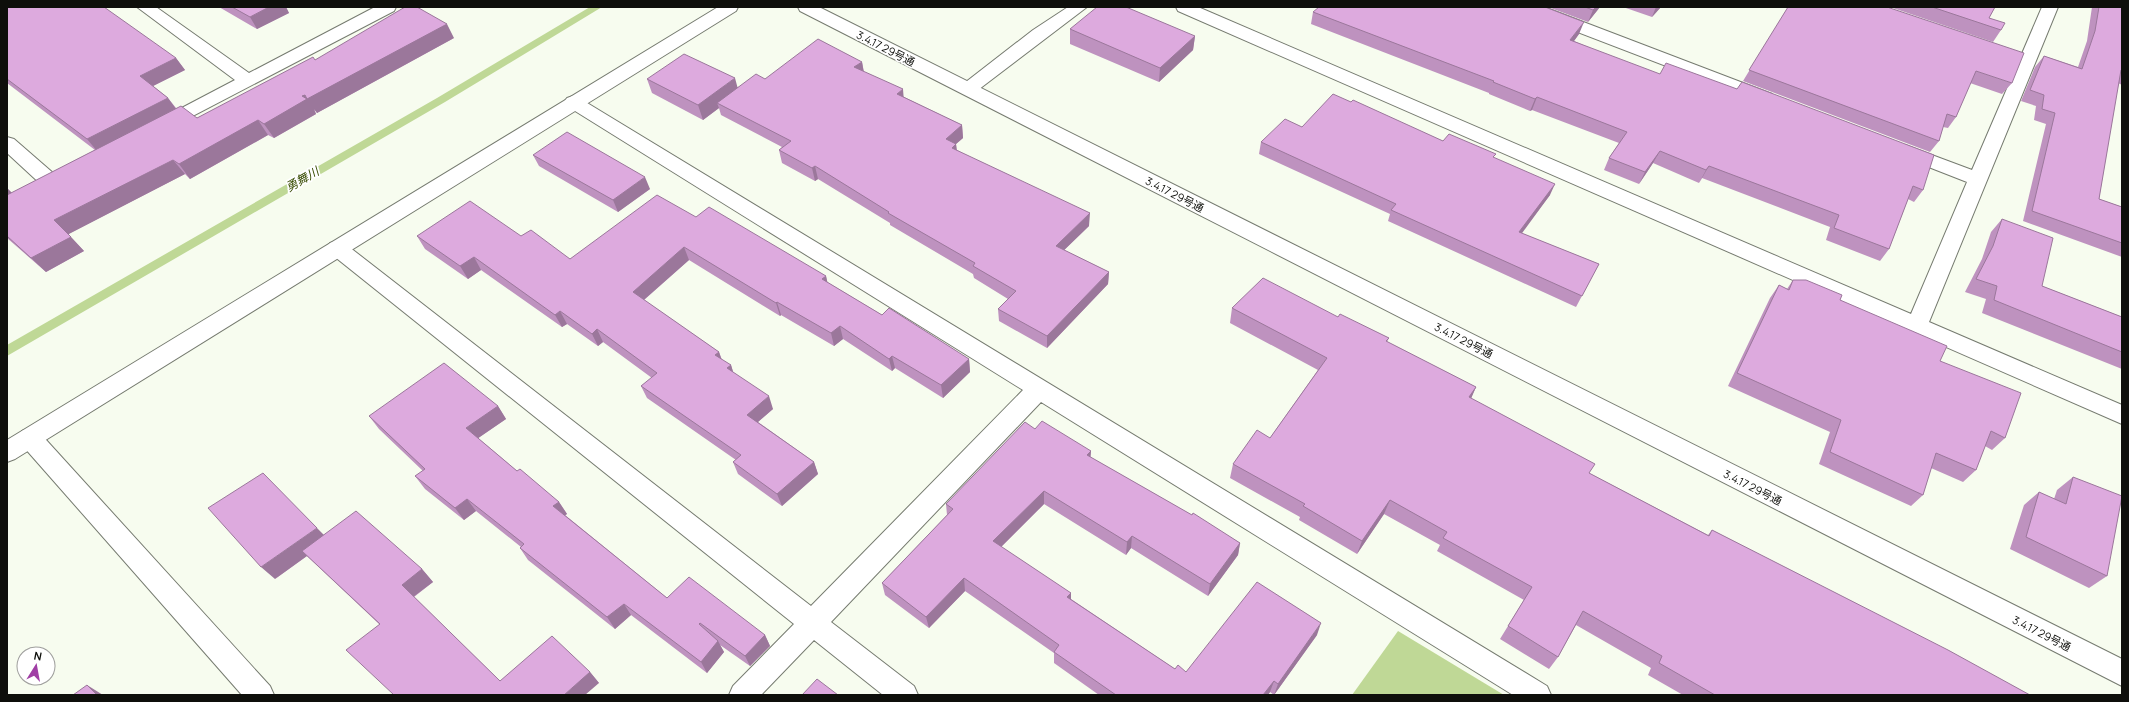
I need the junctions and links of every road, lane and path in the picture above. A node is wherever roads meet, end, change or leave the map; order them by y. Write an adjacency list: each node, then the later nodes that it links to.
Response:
1 (145, 7): 9 (street)
2 (388, 7): 9 (street)
3 (730, 7): 11 (street)
4 (806, 7): 10 (street, 3.4.17 29号通)
5 (1079, 7): 10 (street)
6 (1184, 7): 19 (street)
7 (1529, 7): 12 (street)
8 (2050, 7): 16 (street)
9 (248, 81): 13 (street)
10 (968, 90): 25 (street, 3.4.17 29号通)
11 (573, 102): 18 (street); 20 (street)
12 (1780, 103)
13 (150, 132)
14 (7, 143): 17 (street)
15 (1890, 145): 16 (street)
16 (1978, 179): 19 (street)
17 (53, 184)
18 (337, 248): 22 (street); 24 (street)
19 (1917, 326): 21 (street)
20 (1039, 388): 24 (street); 29 (street)
21 (2122, 415)
22 (30, 438): 23 (street); 26 (street)
23 (7, 452)
24 (813, 622): 27 (street); 28 (street)
25 (2122, 673)
26 (260, 695)
27 (743, 695)
28 (904, 695)
29 (1537, 695)

